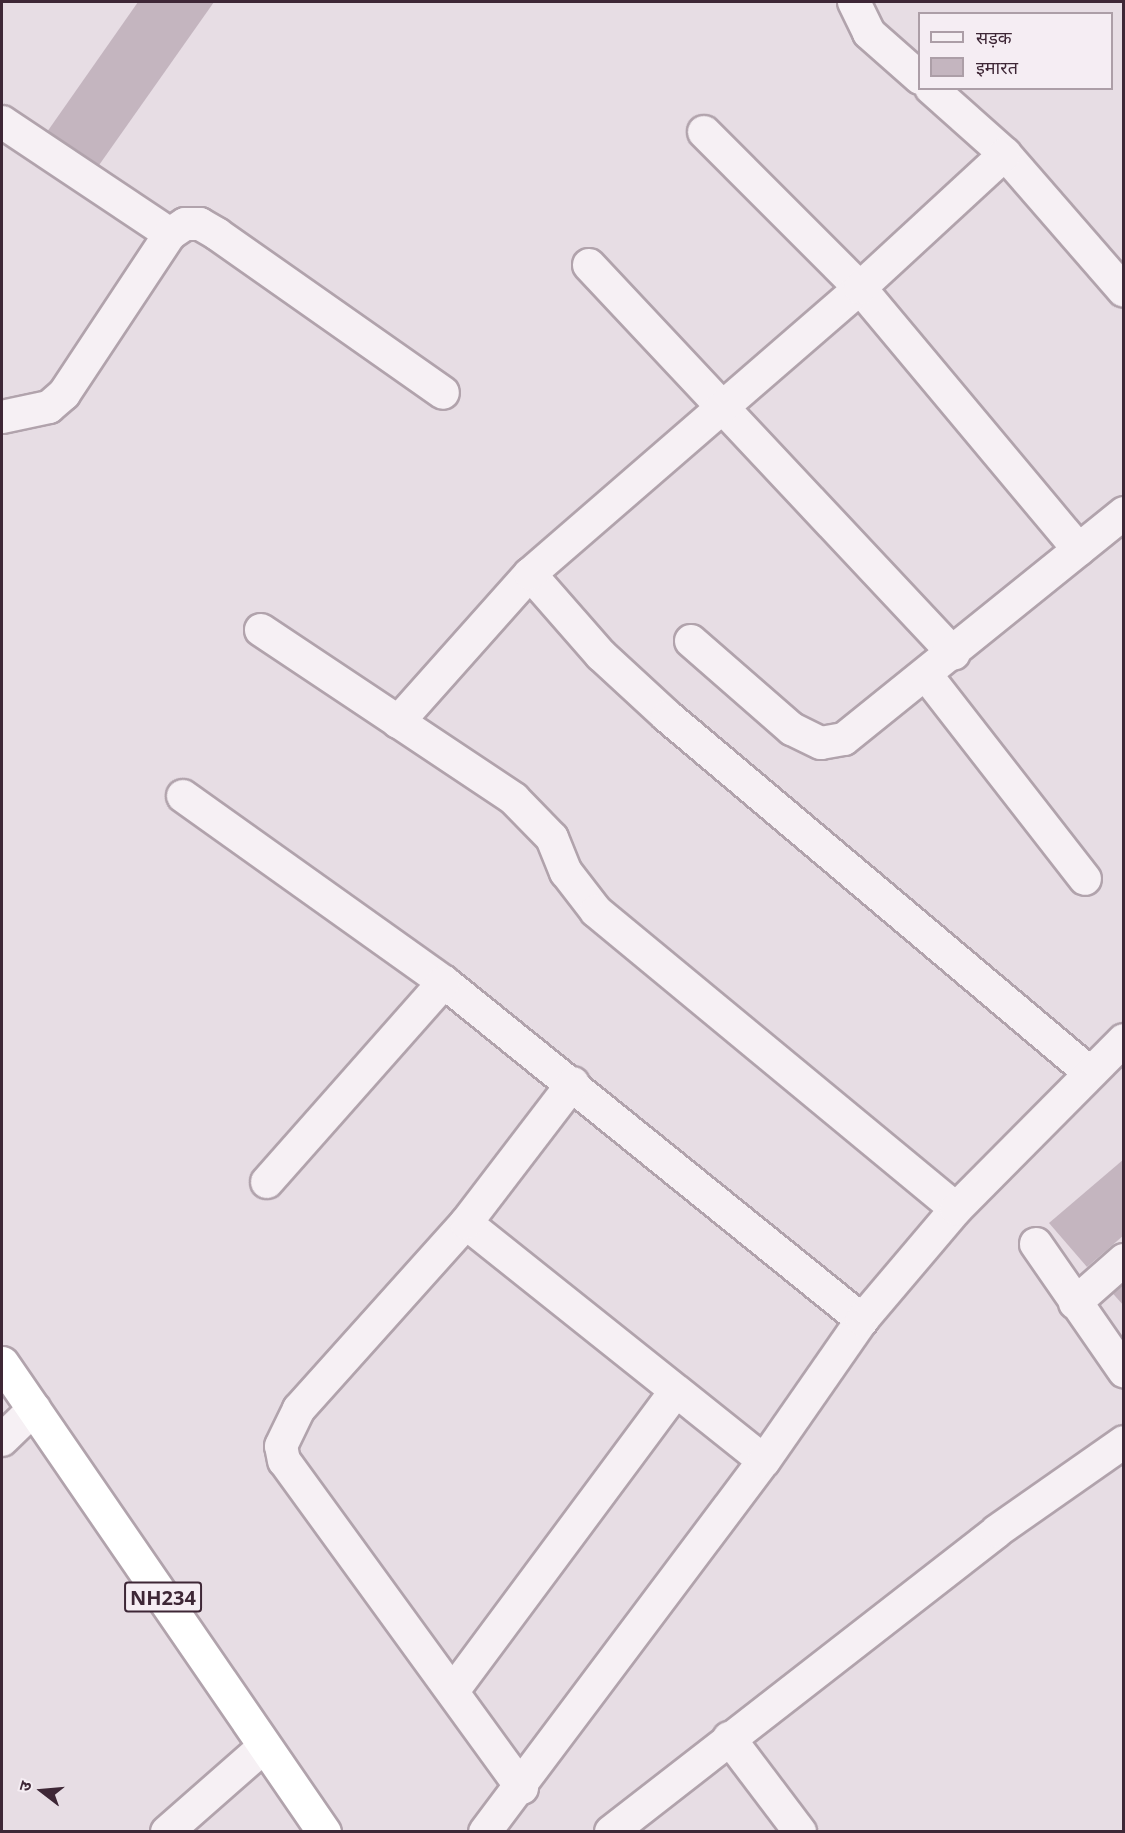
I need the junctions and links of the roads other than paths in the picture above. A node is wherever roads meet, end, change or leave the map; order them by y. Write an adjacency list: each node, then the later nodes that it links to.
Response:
1 (854, 2): 2 (street)
2 (918, 76)
3 (933, 90): 6 (street)
4 (2, 122): 7 (street)
5 (704, 132): 9 (street)
6 (1005, 154): 9 (street); 10 (street)
7 (170, 234): 11 (street); 13 (street)
8 (589, 265): 12 (street)
9 (860, 288): 12 (street); 15 (street)
10 (1123, 289)
11 (443, 393)
12 (724, 408): 16 (street); 19 (street)
13 (2, 417)
14 (1124, 513): 15 (street)
15 (1079, 550): 19 (street)
16 (530, 574): 21 (street); 26 (street)
17 (261, 630): 21 (street)
18 (691, 641): 20 (street)
19 (954, 654): 20 (street)
20 (927, 675): 23 (street)
21 (398, 722): 29 (street)
22 (183, 796): 24 (street)
23 (1085, 879)
24 (444, 982): 27 (street); 28 (street)
25 (1124, 1040): 26 (street)
26 (1089, 1072): 29 (street)
27 (573, 1083): 30 (street); 34 (street)
28 (267, 1182)
29 (956, 1209): 34 (street)
30 (466, 1223): 37 (street); 42 (street)
31 (1036, 1245): 33 (street)
32 (1124, 1260): 33 (street)
33 (1075, 1303): 36 (street)
34 (862, 1320): 41 (street)
35 (2, 1363): 38 (highway, NH234)
36 (1124, 1371)
37 (675, 1392): 41 (street); 42 (street)
38 (34, 1409): 39 (street); 44 (highway, NH234)
39 (2, 1440)
40 (1124, 1442): 43 (street)
41 (764, 1461): 45 (street)
42 (453, 1691): 45 (street)
43 (729, 1738): 49 (street); 50 (street)
44 (265, 1746): 46 (street); 47 (highway, NH234)
45 (522, 1788): 48 (street)
46 (168, 1832)
47 (324, 1832)
48 (485, 1832)
49 (611, 1832)
50 (800, 1832)

